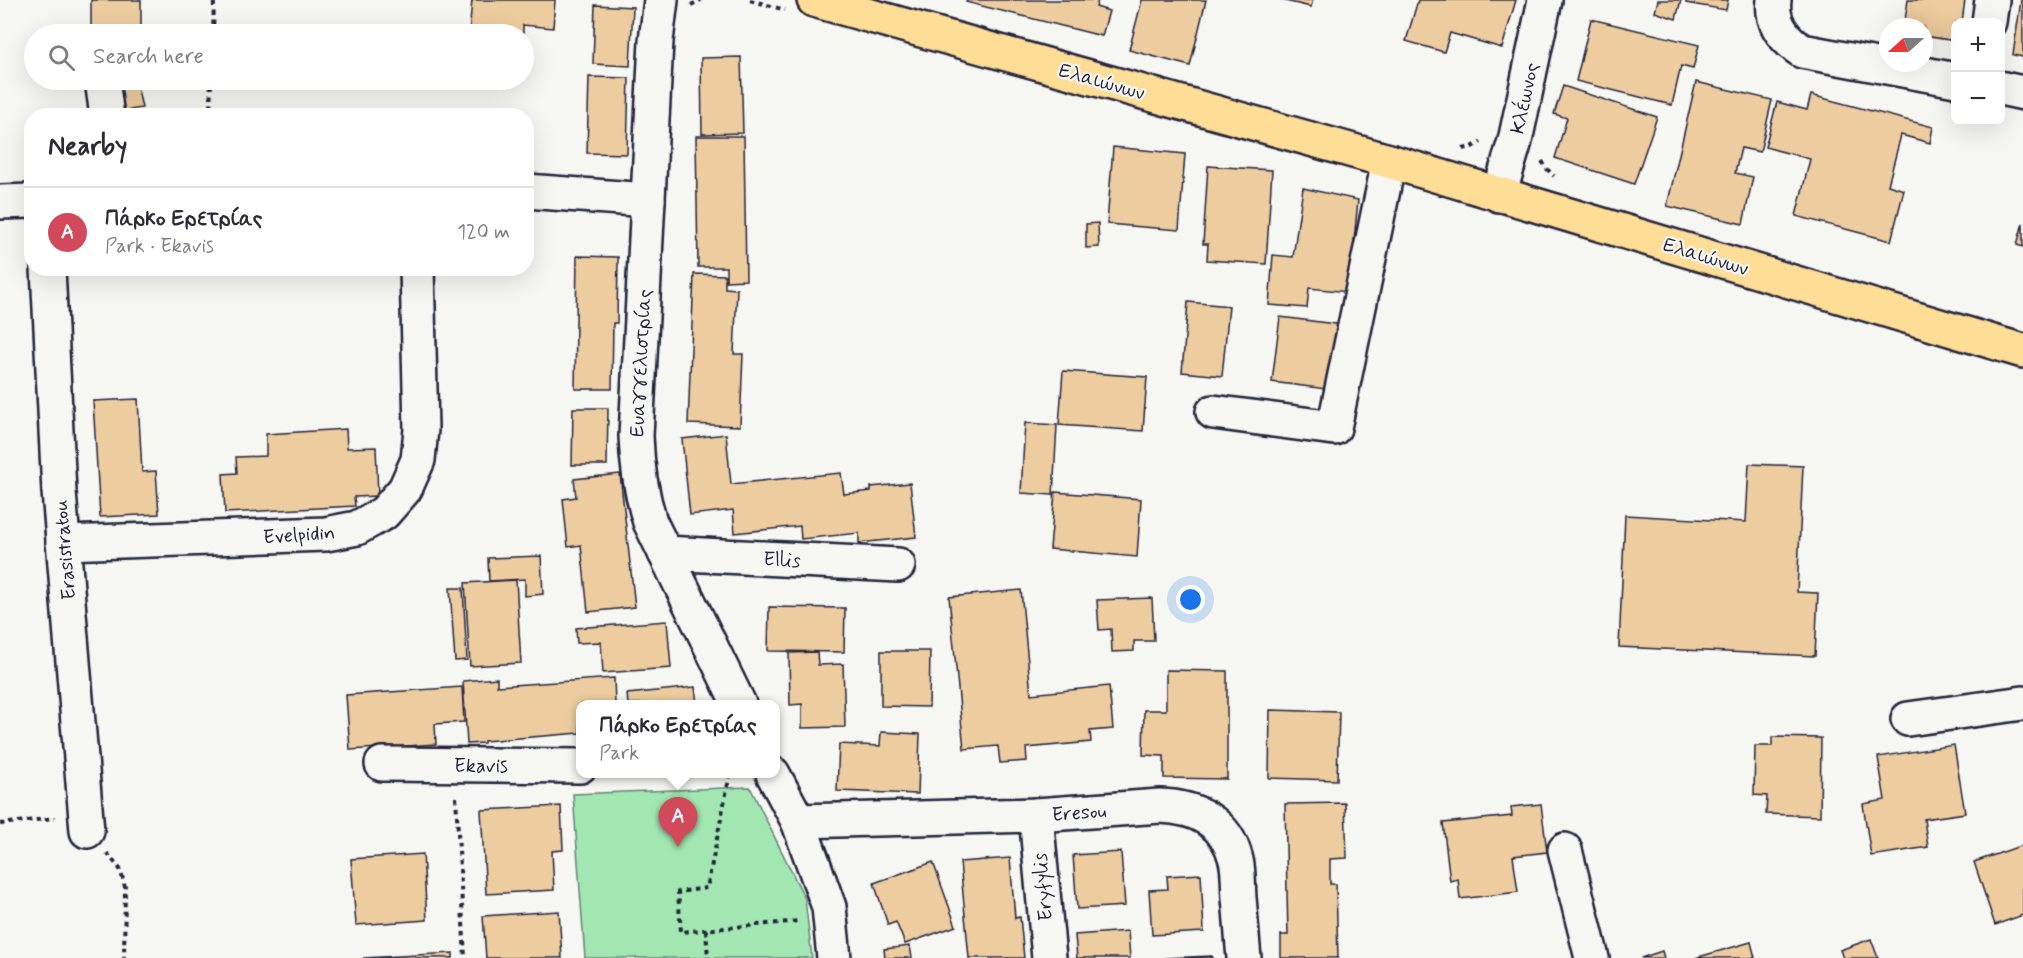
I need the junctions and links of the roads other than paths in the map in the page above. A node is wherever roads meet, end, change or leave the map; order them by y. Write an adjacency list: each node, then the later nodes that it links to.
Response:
1 (661, 0): 15 (street, Ευαγγελιστρίας)
2 (814, 0): 12 (main road, Ελαιώνων)
3 (1545, 0): 14 (street, Κλέωνος)
4 (1774, 0): 7 (street)
5 (1992, 0): 6 (street)
6 (1990, 18)
7 (1951, 79)
8 (2005, 89): 10 (street)
9 (103, 90): 11 (street)
10 (2023, 93)
11 (106, 108)
12 (1389, 161): 14 (main road, Ελαιώνων); 21 (street)
13 (534, 192): 15 (street)
14 (1499, 195): 20 (main road, Ελαιώνων)
15 (648, 200): 23 (street, Ευαγγελιστρίας)
16 (24, 201): 17 (street)
17 (0, 202)
18 (48, 276): 22 (street, Erasistratou)
19 (417, 276): 22 (street, Evelpidin)
20 (2023, 351)
21 (1213, 412)
22 (63, 543): 33 (street, Erasistratou)
23 (665, 553): 24 (street, Ellis); 25 (street, Ευαγγελιστρίας)
24 (898, 565)
25 (737, 700)
26 (2023, 704): 27 (street)
27 (1908, 719)
28 (382, 764): 29 (street, Ekavis)
29 (576, 766)
30 (775, 778): 32 (street)
31 (1036, 815): 32 (street, Eresou); 36 (street, Eryfylis); 37 (street, Eresou)
32 (798, 821): 35 (street)
33 (87, 822)
34 (1565, 850): 38 (street)
35 (834, 958)
36 (1049, 958)
37 (1244, 958)
38 (1592, 958)

